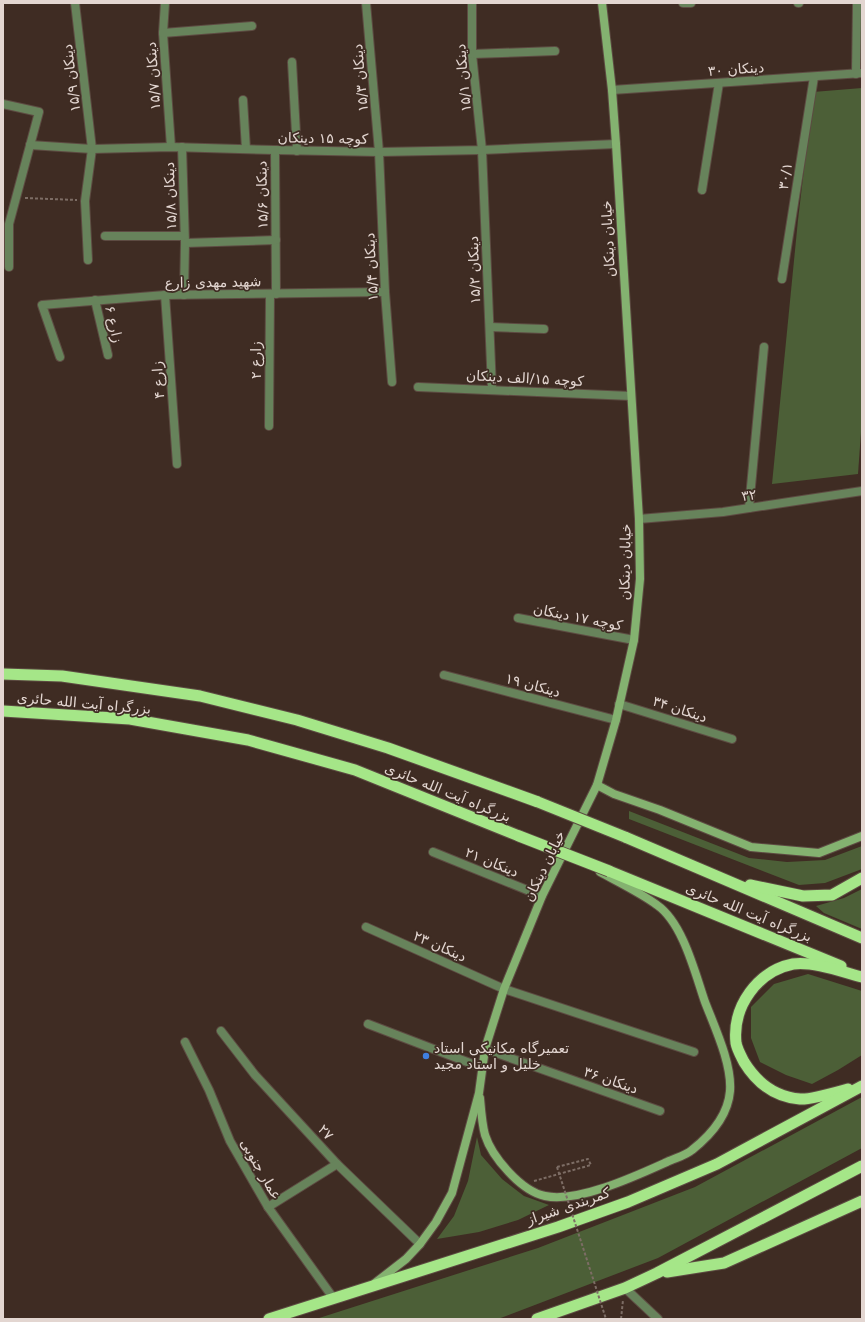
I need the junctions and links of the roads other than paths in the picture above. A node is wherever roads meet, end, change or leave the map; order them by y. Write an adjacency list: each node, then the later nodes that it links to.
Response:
1 (76, 3): 24 (street, ۱۵/۹ دینکان)
2 (164, 3): 10 (street, ۱۵/۷ دینکان)
3 (366, 3): 29 (street, ۱۵/۳ دینکان)
4 (472, 3): 12 (street, ۱۵/۱ دینکان)
5 (602, 3): 17 (main road, خیابان دینکان)
6 (683, 3): 7 (street)
7 (691, 3)
8 (857, 3): 14 (street)
9 (252, 26): 10 (street)
10 (163, 33): 22 (street, ۱۵/۷ دینکان)
11 (556, 51): 12 (street)
12 (472, 54): 27 (street, ۱۵/۱ دینکان)
13 (292, 62): 28 (street)
14 (859, 73): 15 (street, ۳۰ دینکان)
15 (814, 77): 16 (street, ۳۰ دینکان); 36 (street, ۳۰/۱)
16 (719, 83): 17 (street, ۳۰ دینکان); 30 (street)
17 (612, 90): 21 (main road, خیابان دینکان)
18 (243, 100): 25 (street)
19 (3, 104): 20 (street)
20 (30, 144): 24 (street, کوچه ۱۵ دینکان); 35 (street)
21 (616, 144): 27 (street, کوچه ۱۵ دینکان); 50 (main road, خیابان دینکان)
22 (171, 147): 23 (street, کوچه ۱۵ دینکان); 24 (street, کوچه ۱۵ دینکان)
23 (182, 147): 25 (street, کوچه ۱۵ دینکان); 32 (street, ۱۵/۸ دینکان)
24 (92, 149): 34 (street, ۱۵/۹ دینکان)
25 (246, 149): 26 (street, کوچه ۱۵ دینکان)
26 (275, 150): 28 (street, کوچه ۱۵ دینکان); 33 (street, ۱۵/۶ دینکان)
27 (482, 150): 29 (street, کوچه ۱۵ دینکان); 42 (street, ۱۵/۲ دینکان)
28 (297, 151): 29 (street, کوچه ۱۵ دینکان)
29 (379, 152): 37 (street, ۱۵/۴ دینکان)
30 (702, 190)
31 (105, 236): 32 (street)
32 (185, 240): 33 (street); 40 (street, ۱۵/۸ دینکان)
33 (276, 240): 38 (street, ۱۵/۶ دینکان)
34 (88, 260)
35 (9, 267)
36 (782, 279)
37 (385, 292): 38 (street, شهید مهدی زارع); 47 (street, ۱۵/۴ دینکان)
38 (273, 294): 40 (street, شهید مهدی زارع); 51 (street, ۲ زارع)
39 (165, 295): 40 (street, شهید مهدی زارع); 41 (street, شهید مهدی زارع); 52 (street, ۴ زارع)
40 (184, 295)
41 (95, 300): 45 (street, ۶ زارع); 46 (street, شهید مهدی زارع)
42 (490, 327): 43 (street); 49 (street, ۱۵/۲ دینکان)
43 (544, 329)
44 (764, 347): 54 (street)
45 (108, 355)
46 (60, 357)
47 (392, 382)
48 (418, 387): 49 (street, کوچه ۱۵/الف دینکان)
49 (492, 389): 50 (street, کوچه ۱۵/الف دینکان)
50 (631, 396): 55 (main road, خیابان دینکان)
51 (269, 426)
52 (177, 464)
53 (862, 492): 54 (street, ۳۲)
54 (749, 508): 55 (street, ۳۲)
55 (639, 519): 57 (main road, خیابان دینکان)
56 (518, 618): 57 (street, کوچه ۱۷ دینکان)
57 (634, 640): 60 (main road, خیابان دینکان)
58 (3, 674): 69 (highway, بزرگراه آیت الله حائری, bridge)
59 (444, 675): 62 (street, ۱۹ دینکان)
60 (619, 704): 62 (main road, خیابان دینکان); 63 (street, ۳۴ دینکان)
61 (3, 712): 67 (highway, بزرگراه آیت الله حائری, bridge)
62 (616, 720): 64 (main road, خیابان دینکان)
63 (732, 740)
64 (597, 785): 65 (main road); 70 (main road, خیابان دینکان)
65 (862, 836)
66 (433, 852): 70 (street, ۲۱ دینکان)
67 (573, 856): 73 (highway, بزرگراه آیت الله حائری, bridge); 82 (main road)
68 (862, 878): 69 (highway)
69 (724, 879): 72 (highway, بزرگراه آیت الله حائری)
70 (542, 896): 74 (main road, خیابان دینکان)
71 (366, 926): 74 (street, ۲۳ دینکان)
72 (862, 938)
73 (862, 976): 81 (highway)
74 (504, 989): 78 (main road, خیابان دینکان); 79 (street, ۲۳ دینکان)
75 (368, 1024): 80 (street)
76 (221, 1031): 84 (street, ۲۷)
77 (185, 1042): 87 (street, عمار جنوبی)
78 (485, 1050): 80 (main road, خیابان دینکان); 83 (street, ۳۶ دینکان)
79 (694, 1052)
80 (482, 1068): 82 (main road, خیابان دینکان)
81 (861, 1086): 90 (highway, کمربندی شیراز)
82 (479, 1093): 88 (main road)
83 (660, 1111)
84 (337, 1164): 87 (street); 88 (street, ۲۷)
85 (862, 1166): 89 (highway)
86 (862, 1201): 89 (highway)
87 (268, 1207): 92 (street, عمار جنوبی)
88 (420, 1244): 90 (main road)
89 (657, 1273): 91 (highway)
90 (368, 1288): 92 (highway, کمربندی شیراز)
91 (625, 1288): 94 (highway); 95 (street)
92 (334, 1299): 93 (highway, کمربندی شیراز)
93 (269, 1319)
94 (537, 1319)
95 (658, 1319)

